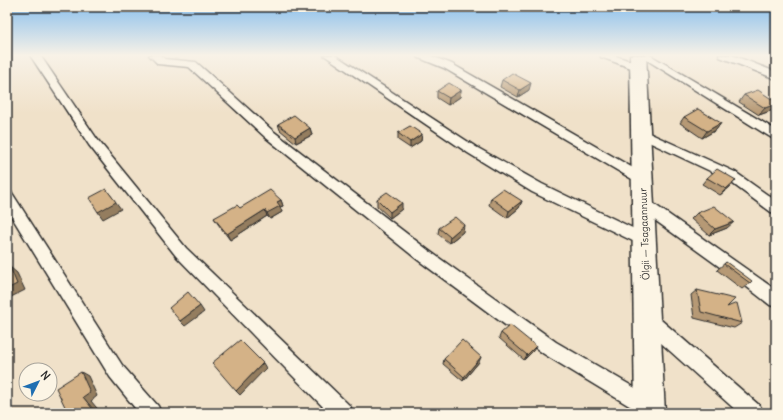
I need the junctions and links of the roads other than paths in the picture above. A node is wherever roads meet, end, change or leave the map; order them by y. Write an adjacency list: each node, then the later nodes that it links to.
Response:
1 (48, 75): 18 (street)
2 (204, 75): 16 (street)
3 (359, 75): 13 (street)
4 (463, 75): 9 (street)
5 (640, 75): 7 (highway, Ölgii — Tsagaannuur)
6 (668, 75): 8 (street)
7 (640, 133): 9 (highway, Ölgii — Tsagaannuur); 12 (street)
8 (776, 135)
9 (642, 179): 11 (highway, Ölgii — Tsagaannuur)
10 (7, 197): 17 (street)
11 (643, 204): 13 (highway, Ölgii — Tsagaannuur); 14 (street)
12 (776, 208)
13 (644, 240): 15 (highway, Ölgii — Tsagaannuur)
14 (776, 300)
15 (646, 318): 16 (highway, Ölgii — Tsagaannuur); 19 (street)
16 (650, 410)
17 (151, 413)
18 (343, 413)
19 (753, 413)

